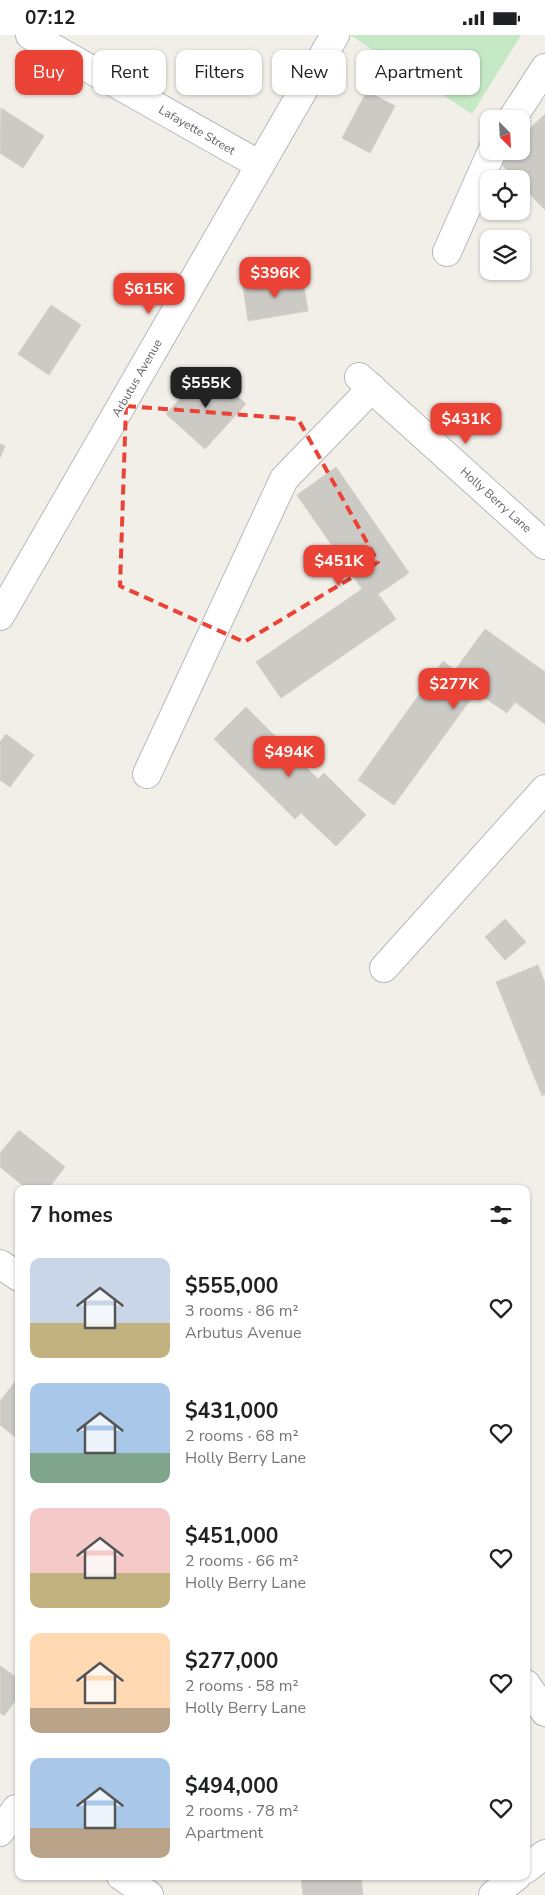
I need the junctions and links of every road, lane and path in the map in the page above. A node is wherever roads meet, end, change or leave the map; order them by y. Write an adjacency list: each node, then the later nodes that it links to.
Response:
1 (30, 35): 6 (street, Lafayette Street)
2 (335, 35): 6 (street, Arbutus Avenue)
3 (545, 68): 4 (street)
4 (518, 110)
5 (488, 160): 7 (street)
6 (260, 165): 9 (street, Arbutus Avenue)
7 (447, 252)
8 (545, 545): 10 (street, Holly Berry Lane)
9 (0, 617)
10 (146, 774)
11 (545, 789): 12 (street)
12 (384, 968)
13 (0, 1264): 14 (street)
14 (15, 1274)
15 (530, 1690): 16 (street)
16 (545, 1712)
17 (12, 1806): 18 (street)
18 (0, 1832)
19 (545, 1854): 20 (street)
20 (530, 1866)
21 (127, 1880): 23 (street)
22 (512, 1880): 24 (street)
23 (149, 1895)
24 (493, 1895)

